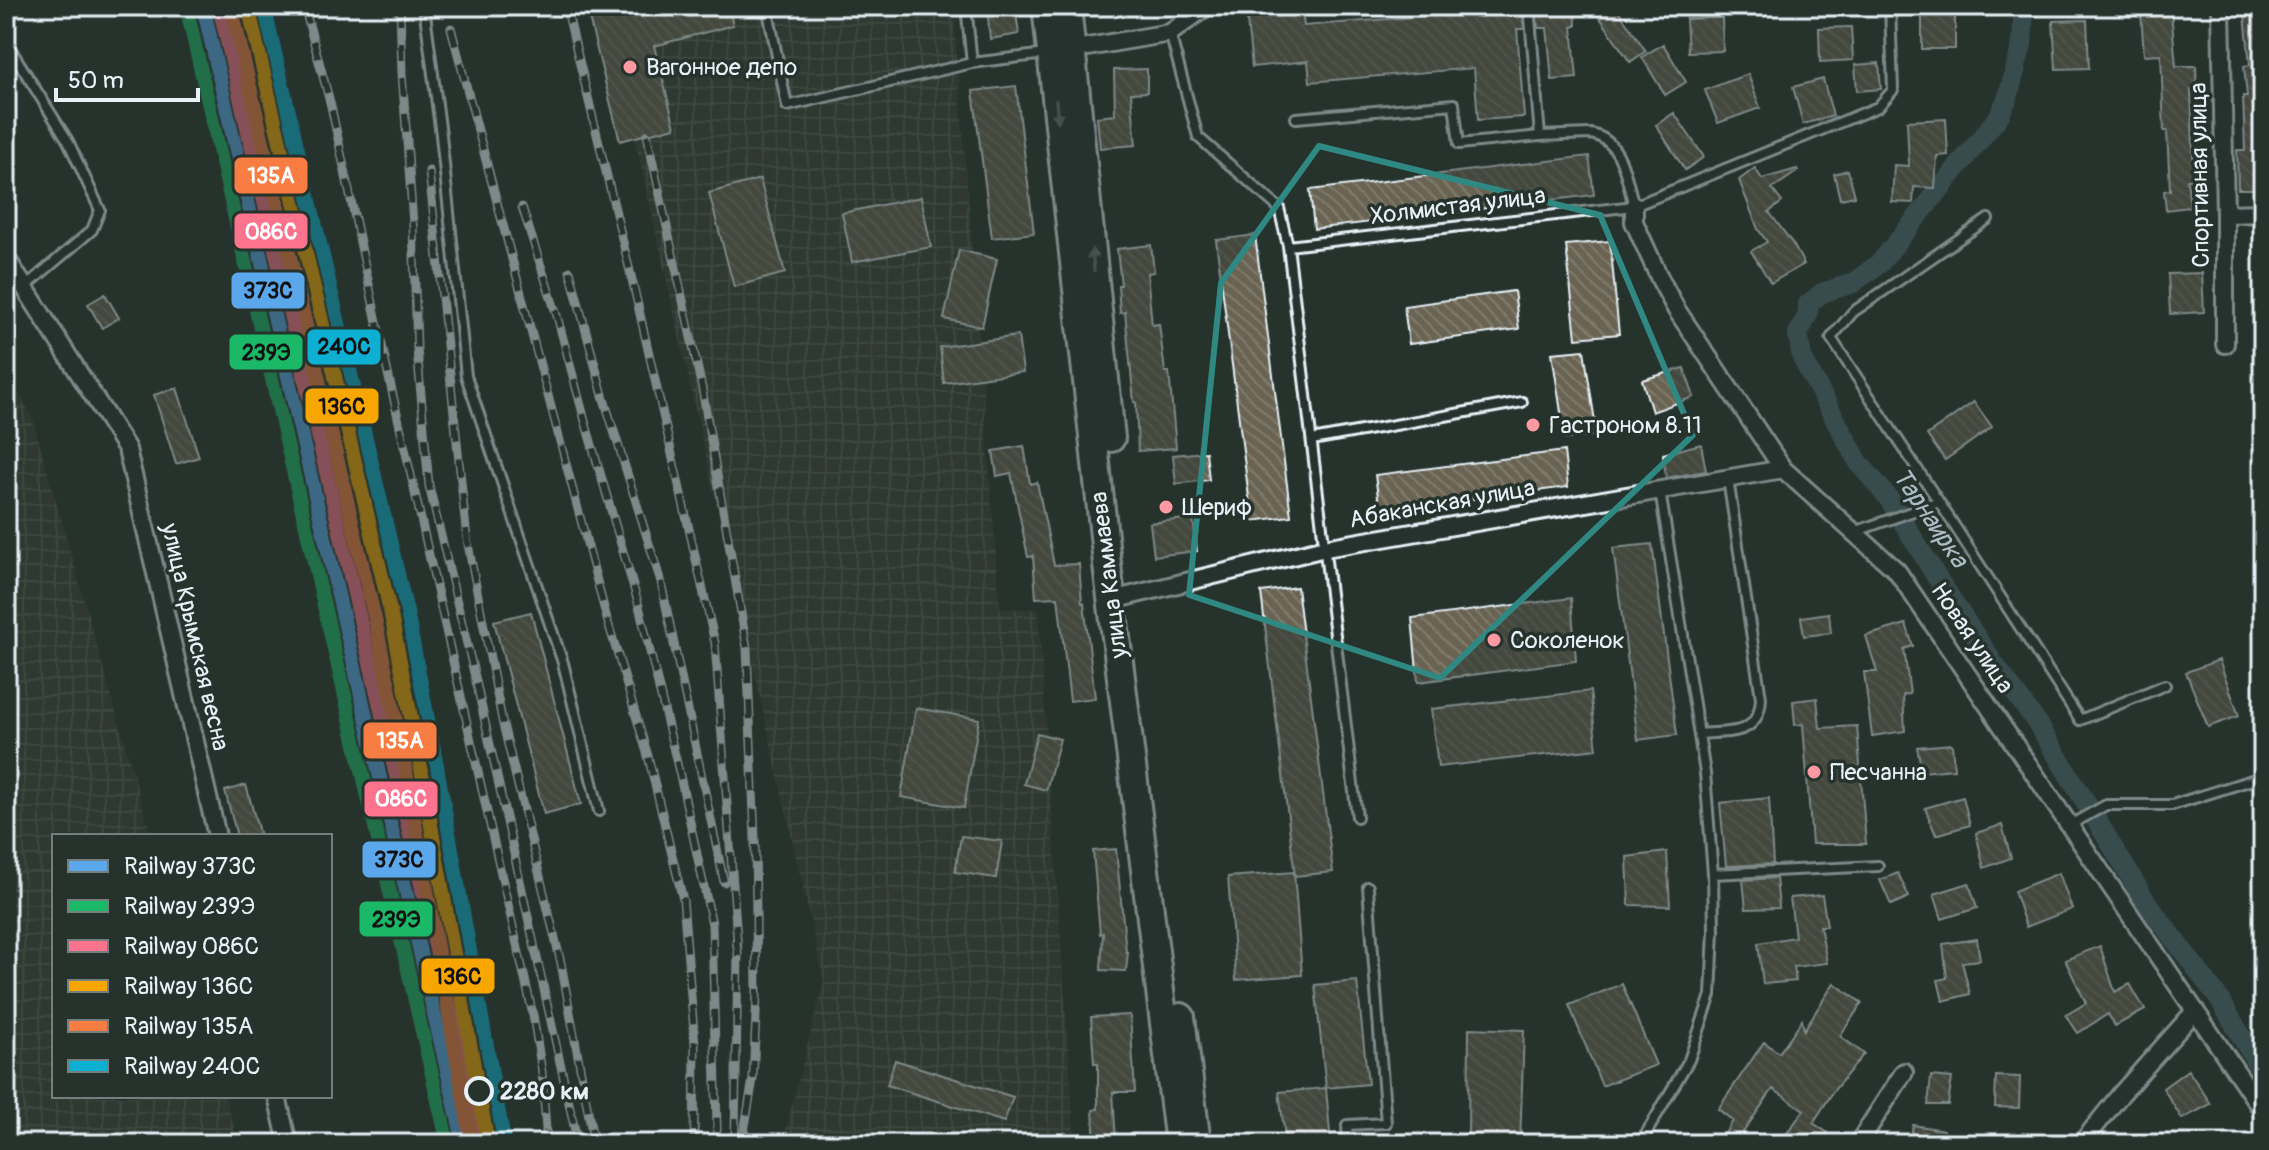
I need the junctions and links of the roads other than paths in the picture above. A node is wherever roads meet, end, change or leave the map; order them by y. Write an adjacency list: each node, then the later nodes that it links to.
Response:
1 (424, 6): 36 (lane)
2 (767, 6): 13 (lane)
3 (966, 6): 13 (lane)
4 (1046, 6): 12 (main road, улица Каммаева)
5 (1067, 6): 12 (main road, улица Каммаева)
6 (1207, 6): 10 (street)
7 (1529, 6): 15 (lane)
8 (1890, 6): 16 (lane, Холмистая улица)
9 (2221, 6): 18 (street, Спортивная улица)
10 (1170, 33): 12 (street); 20 (lane)
11 (6, 42): 22 (lane)
12 (1061, 52): 13 (lane); 32 (main road, улица Каммаева)
13 (972, 63)
14 (1296, 118): 15 (lane)
15 (1540, 136): 16 (lane)
16 (1634, 206): 20 (lane, Холмистая улица); 26 (street, Новая улица)
17 (2263, 213): 18 (street)
18 (2225, 214): 23 (street, Спортивная улица)
19 (1988, 219): 29 (lane)
20 (1288, 246): 25 (lane)
21 (6, 258): 22 (street, улица Крымская весна)
22 (25, 287): 39 (street, улица Крымская весна)
23 (2225, 344)
24 (1522, 402): 25 (lane)
25 (1312, 440): 31 (lane)
26 (1783, 469): 27 (street, Абаканская улица); 30 (street, Новая улица)
27 (1728, 479): 28 (street, Абаканская улица); 34 (lane)
28 (1660, 491): 31 (street, Абаканская улица); 34 (lane)
29 (1939, 502): 30 (lane); 33 (lane)
30 (1853, 532): 38 (street, Новая улица)
31 (1325, 548): 32 (street, Абаканская улица); 37 (lane)
32 (1120, 598): 48 (main road, улица Каммаева); 49 (main road, улица Каммаева)
33 (2165, 685)
34 (1699, 734): 41 (lane)
35 (2263, 782): 38 (lane)
36 (599, 811)
37 (1357, 817)
38 (2070, 825): 43 (street, Новая улица)
39 (217, 834)
40 (1878, 866): 41 (lane)
41 (1713, 874): 51 (lane)
42 (1368, 887): 50 (lane)
43 (2195, 1011): 46 (street, Новая улица); 53 (street)
44 (1904, 1072): 52 (street)
45 (277, 1098): 47 (street)
46 (2263, 1111)
47 (288, 1144)
48 (1179, 1144)
49 (1197, 1144)
50 (1348, 1144)
51 (1640, 1144)
52 (1858, 1144)
53 (2081, 1144)

